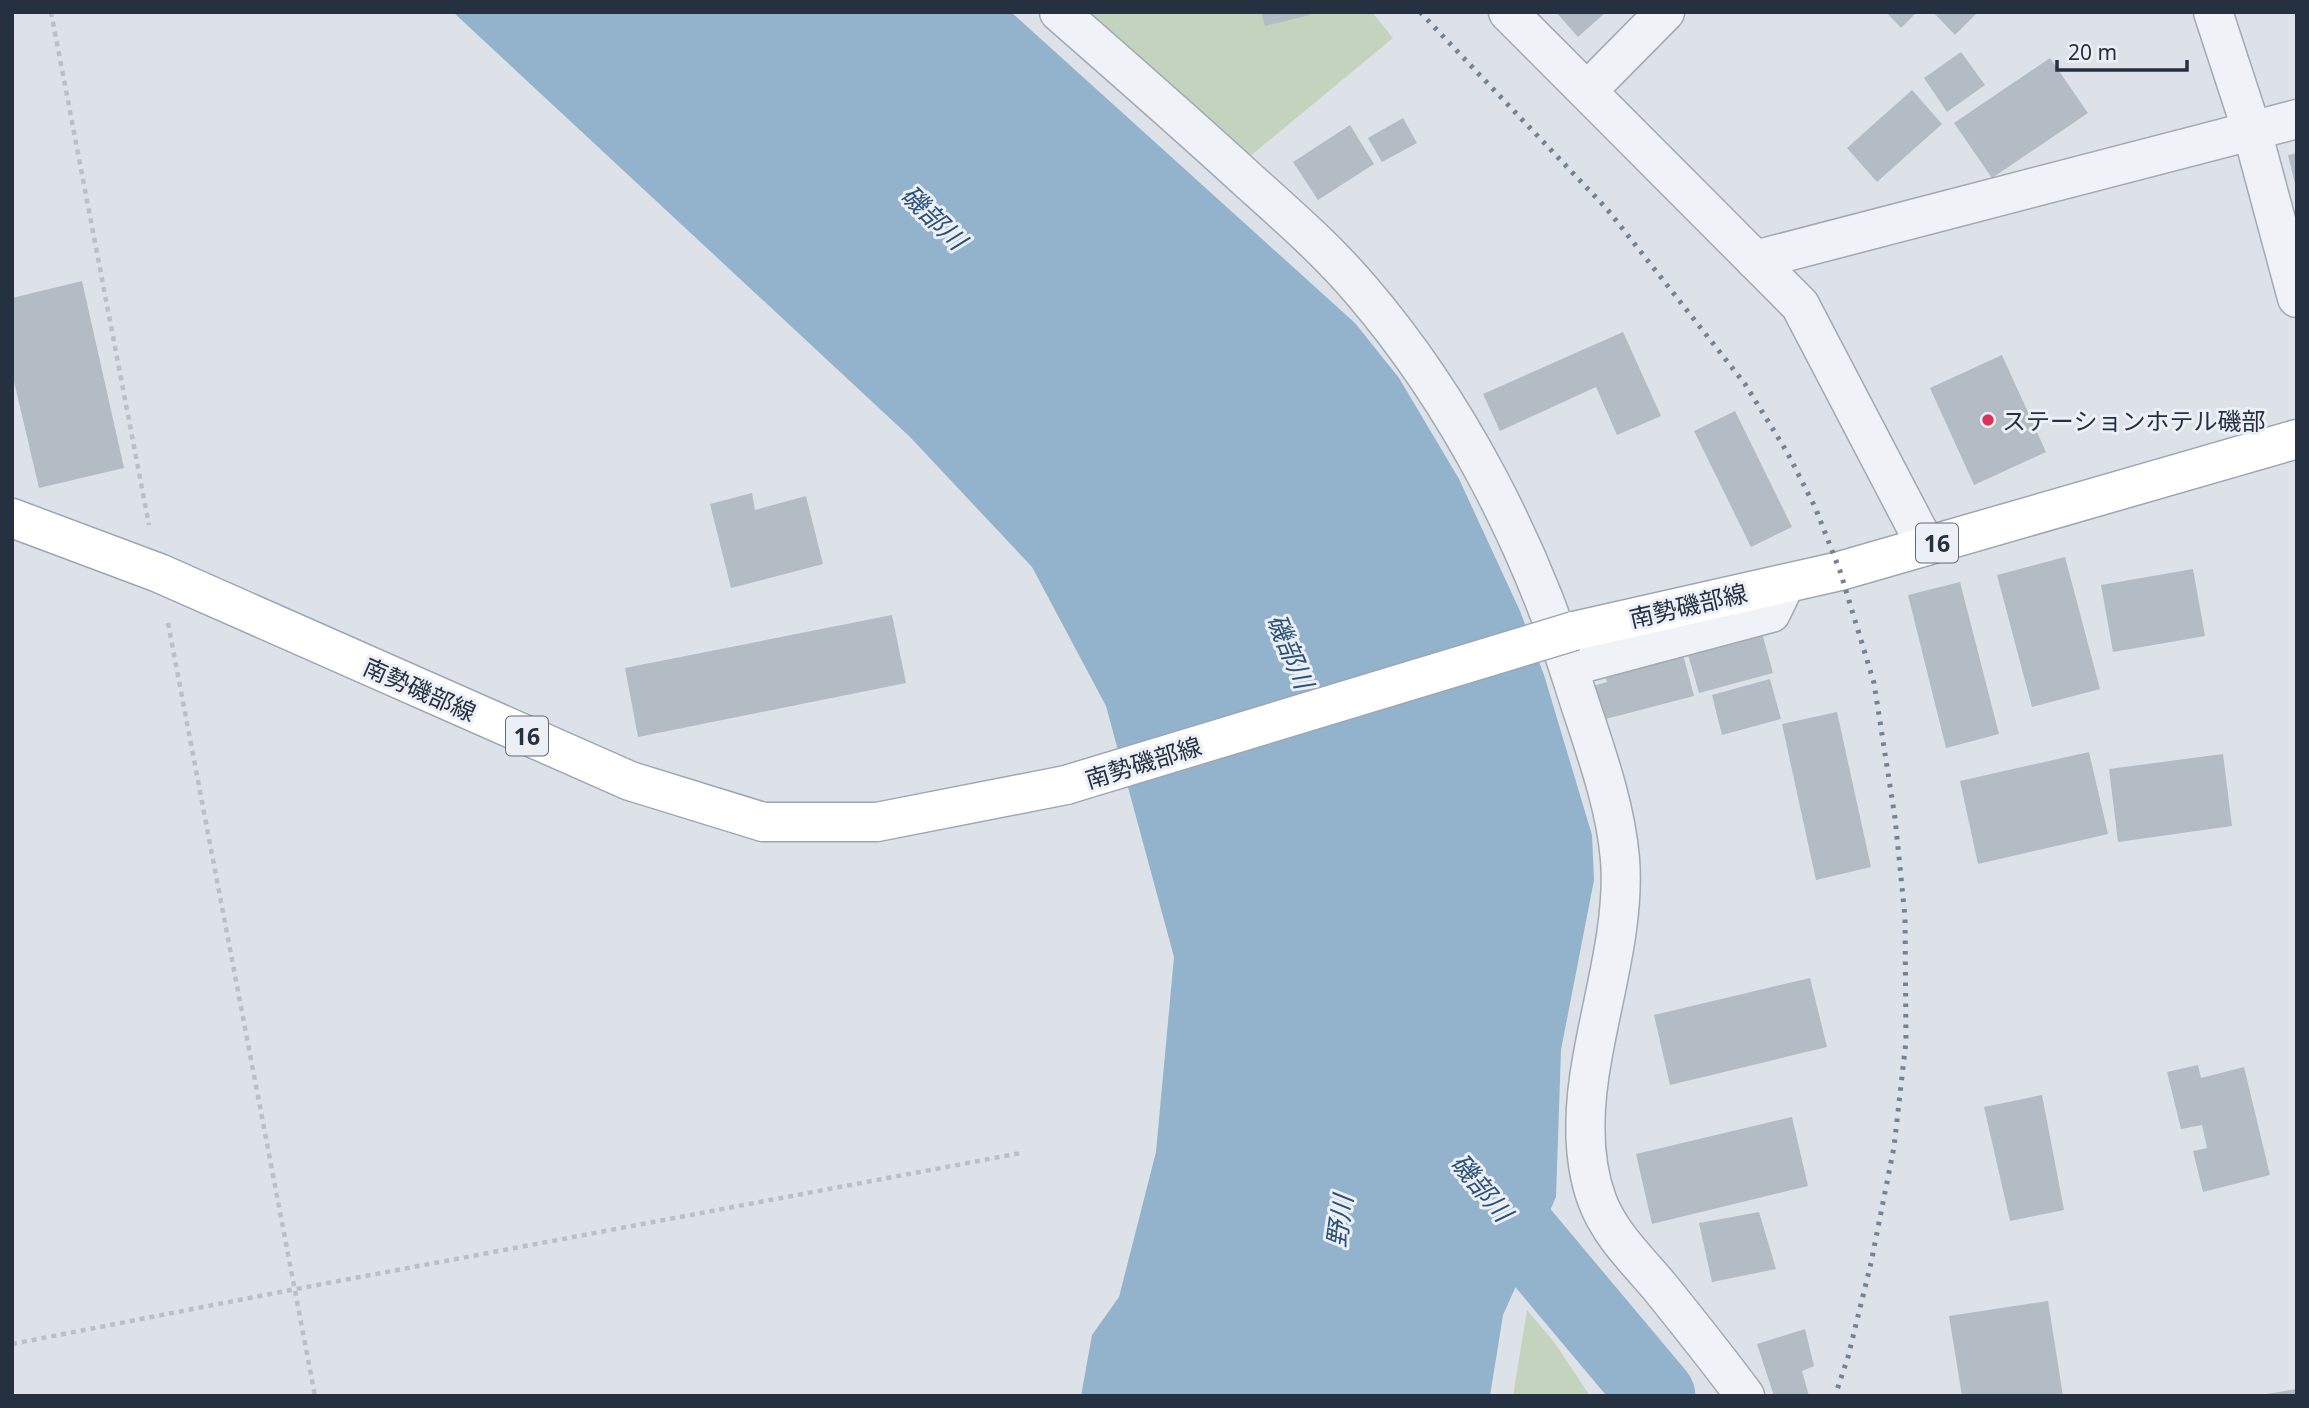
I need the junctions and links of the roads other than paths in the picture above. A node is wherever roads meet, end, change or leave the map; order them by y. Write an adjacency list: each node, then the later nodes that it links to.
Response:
1 (1059, 12): 13 (street)
2 (1508, 12): 5 (street)
3 (1665, 12): 5 (street)
4 (2213, 12): 7 (street)
5 (1587, 91): 8 (street)
6 (2297, 119): 7 (street)
7 (2252, 131): 8 (street); 9 (street)
8 (1755, 260): 12 (street)
9 (2297, 298)
10 (2297, 439): 12 (main road, 南勢磯部線 / 16)
11 (12, 518): 13 (main road, 南勢磯部線 / 16, bridge)
12 (1926, 546): 13 (main road, 南勢磯部線 / 16)
13 (1571, 649): 14 (street)
14 (1745, 1396)

